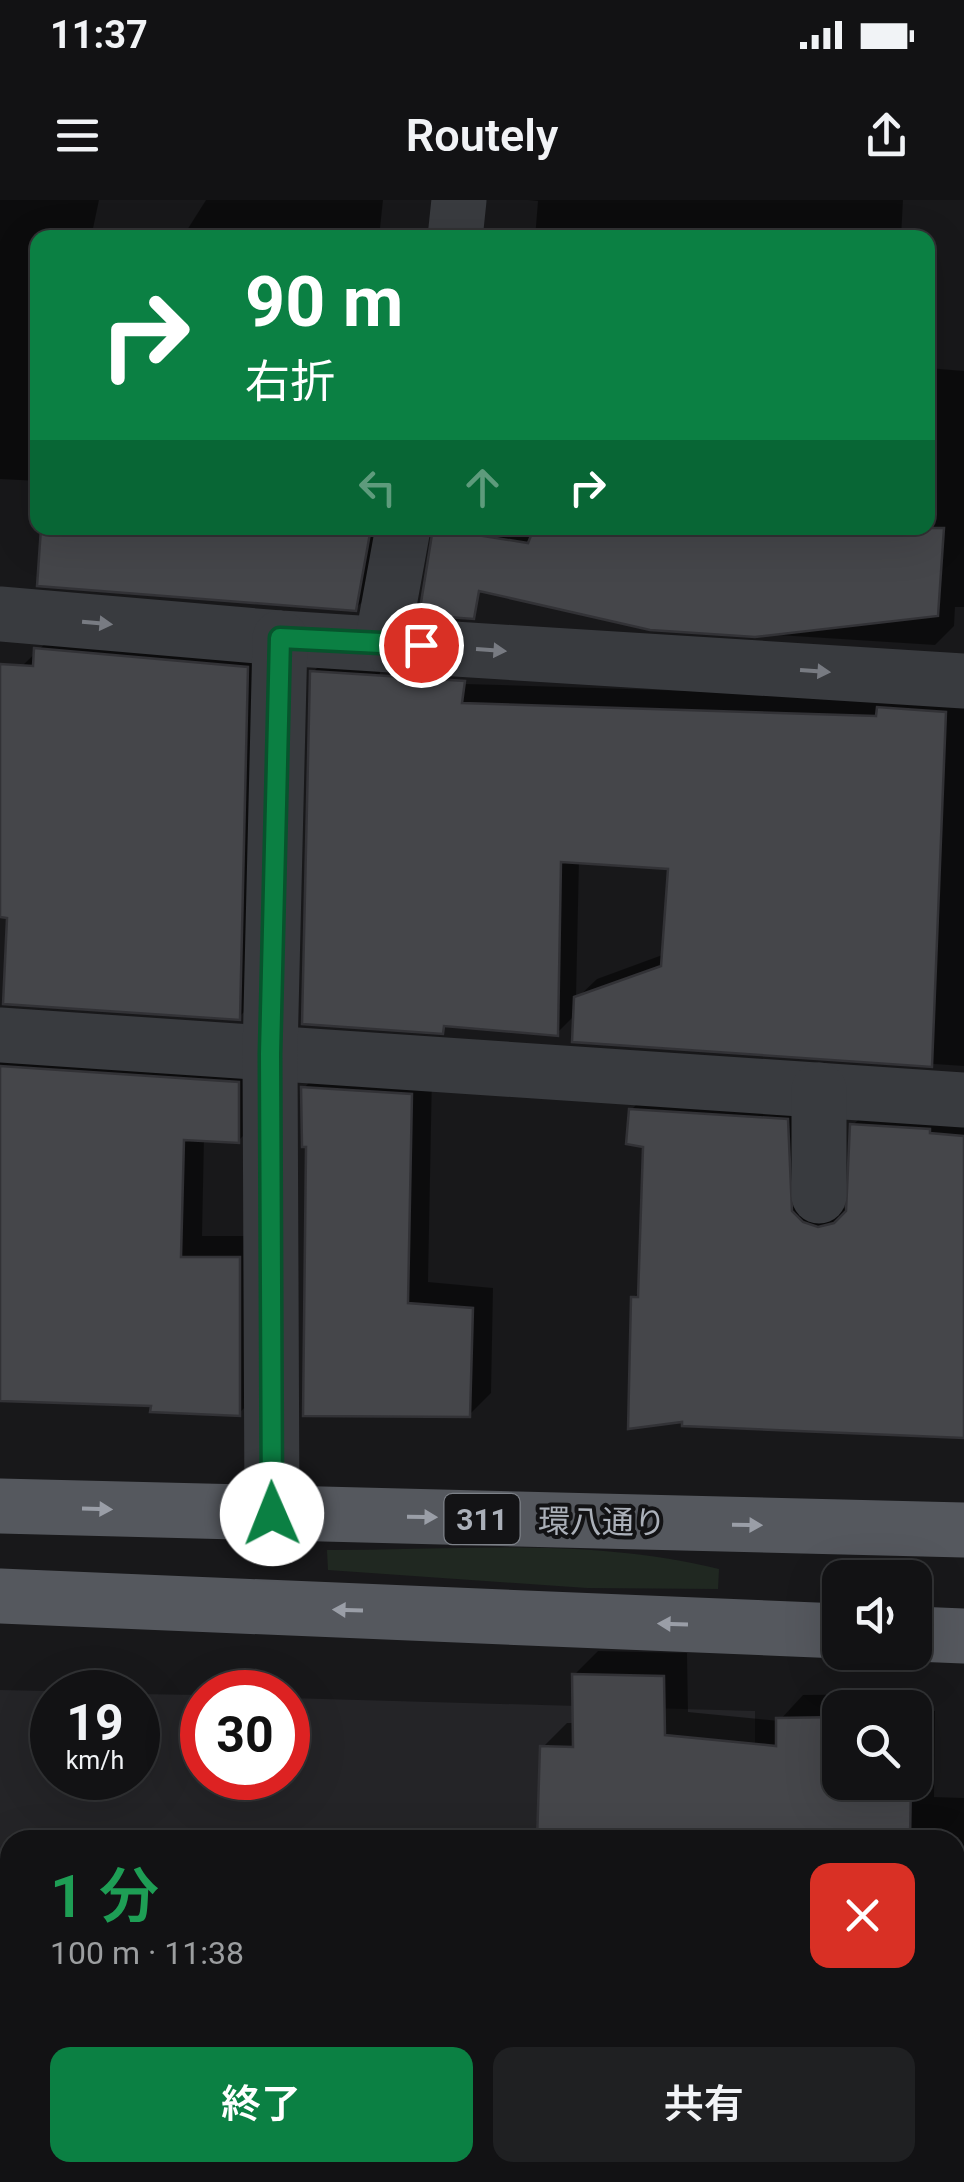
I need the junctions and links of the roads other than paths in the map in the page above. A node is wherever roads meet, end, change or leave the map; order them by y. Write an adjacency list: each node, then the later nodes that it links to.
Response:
1 (459, 200): 2 (street)
2 (456, 230)
3 (402, 535): 6 (street)
4 (0, 614): 5 (street, one-way to 5)
5 (280, 638): 6 (street); 10 (street)
6 (382, 643): 8 (street, one-way to 8)
7 (964, 667): 8 (street)
8 (964, 681)
9 (0, 1035): 10 (street)
10 (270, 1054): 11 (street); 15 (street)
11 (820, 1090): 12 (street); 13 (street)
12 (964, 1100)
13 (819, 1196)
14 (0, 1506): 15 (main road, 環八通り / 311, one-way to 15)
15 (272, 1514): 16 (main road, 環八通り / 311, one-way to 16)
16 (964, 1530)
17 (0, 1596): 18 (main road, one-way to 17)
18 (822, 1630)
19 (932, 1635): 20 (main road)
20 (964, 1636)

